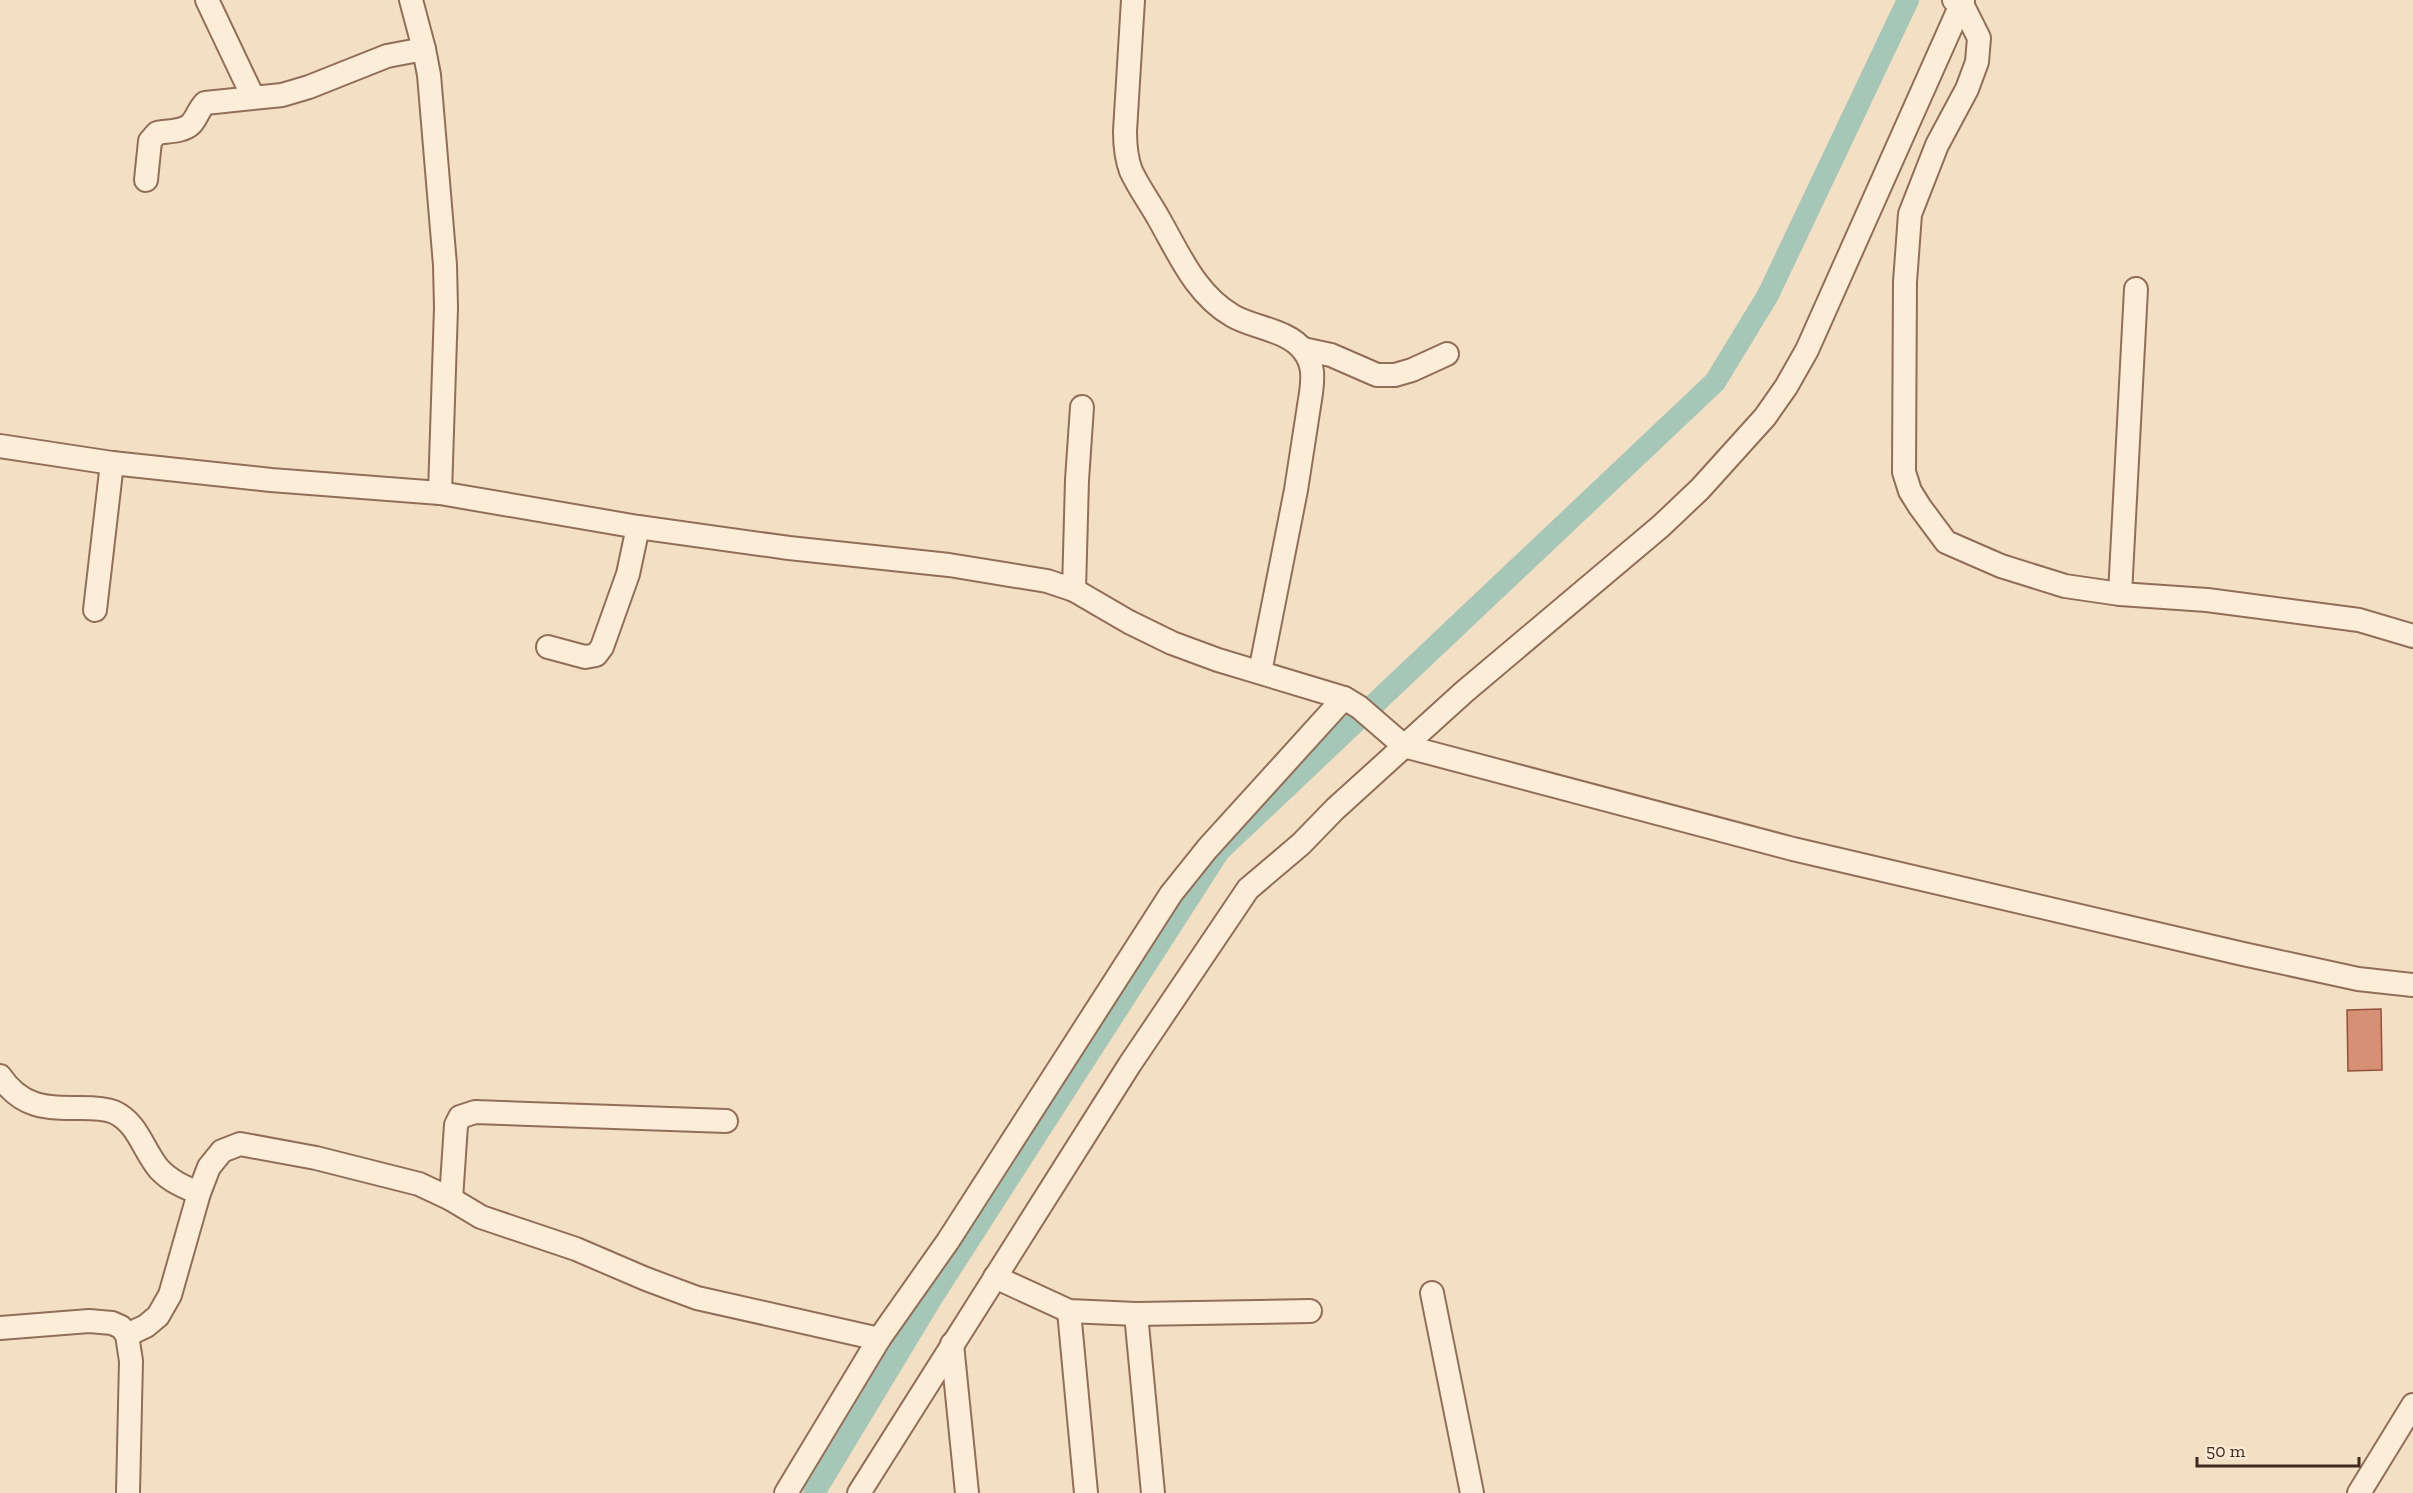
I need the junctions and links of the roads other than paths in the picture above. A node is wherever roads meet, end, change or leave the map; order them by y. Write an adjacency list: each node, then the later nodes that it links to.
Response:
1 (207, 0): 6 (street)
2 (411, 0): 5 (street)
3 (1133, 0): 9 (street)
4 (1959, 1): 17 (street); 23 (street)
5 (424, 49): 6 (street); 14 (street)
6 (253, 97): 7 (street)
7 (146, 180)
8 (2136, 289): 17 (street)
9 (1303, 349): 10 (street); 21 (street)
10 (1447, 354)
11 (1082, 407): 16 (street)
12 (0, 446): 13 (street)
13 (112, 463): 14 (street); 18 (street)
14 (440, 493): 15 (street)
15 (638, 527): 16 (street); 20 (street)
16 (1074, 590): 21 (street)
17 (2120, 594): 19 (street)
18 (95, 610)
19 (2413, 636)
20 (549, 647)
21 (1260, 672): 22 (street)
22 (1351, 702): 23 (street); 36 (street)
23 (1398, 740): 24 (street); 29 (street)
24 (2413, 985)
25 (0, 1076): 27 (street)
26 (726, 1121): 28 (street)
27 (199, 1193): 28 (street); 35 (street)
28 (451, 1199): 36 (street)
29 (995, 1277): 31 (street); 37 (street)
30 (1432, 1293): 45 (street)
31 (1068, 1311): 33 (street); 43 (street)
32 (1310, 1311): 33 (street)
33 (1136, 1314): 44 (street)
34 (0, 1328): 35 (street)
35 (127, 1335): 39 (street)
36 (879, 1339): 40 (street)
37 (952, 1344): 41 (street); 42 (street)
38 (2413, 1405): 46 (street)
39 (128, 1493)
40 (786, 1493)
41 (858, 1493)
42 (967, 1493)
43 (1086, 1493)
44 (1153, 1493)
45 (1472, 1493)
46 (2359, 1493)

